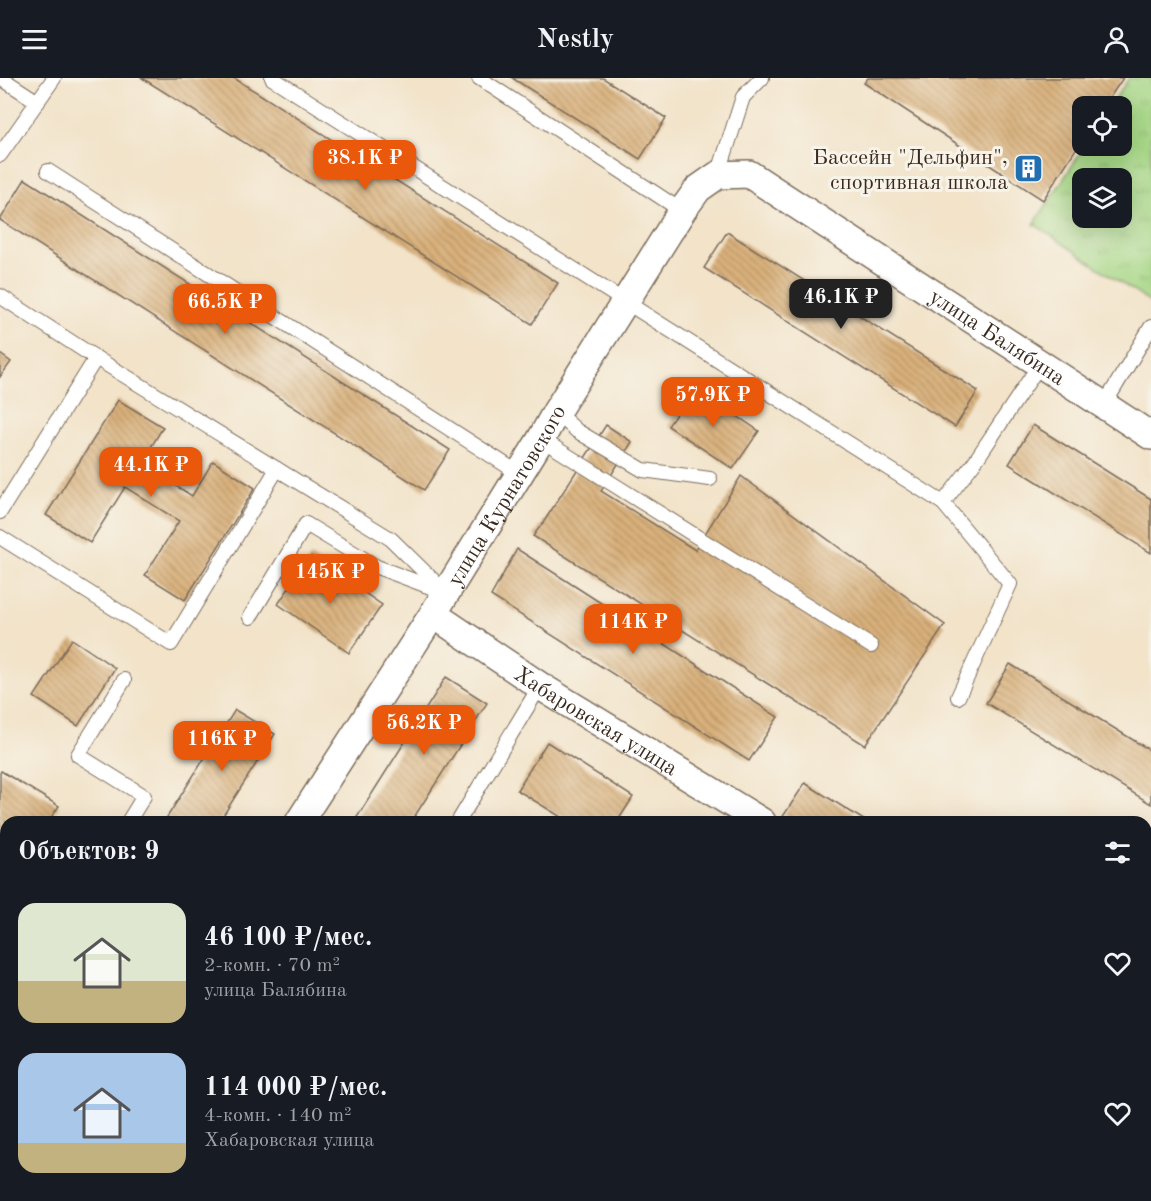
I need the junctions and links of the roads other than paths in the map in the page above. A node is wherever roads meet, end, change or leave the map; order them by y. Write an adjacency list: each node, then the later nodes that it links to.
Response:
1 (1, 78): 6 (lane)
2 (54, 78): 6 (lane)
3 (272, 78): 12 (lane)
4 (478, 78): 10 (lane)
5 (762, 78): 9 (lane)
6 (38, 102): 7 (lane)
7 (0, 155)
8 (48, 171): 21 (lane)
9 (718, 175): 10 (street, улица Курнатовского); 15 (street, улица Балябина)
10 (682, 211): 12 (street, улица Курнатовского)
11 (0, 296): 14 (lane)
12 (625, 303): 17 (street, улица Курнатовского); 23 (lane)
13 (1151, 327): 16 (lane)
14 (96, 358): 20 (lane); 24 (lane)
15 (1040, 364): 16 (street, улица Балябина); 23 (lane)
16 (1104, 405): 18 (street, улица Балябина)
17 (556, 412): 19 (street, улица Курнатовского); 22 (lane)
18 (1151, 436)
19 (541, 439): 21 (street, улица Курнатовского); 28 (lane)
20 (277, 469): 25 (lane); 26 (lane)
21 (520, 474): 26 (street, улица Курнатовского)
22 (710, 479)
23 (943, 503): 31 (lane)
24 (0, 512)
25 (0, 537)
26 (440, 604): 27 (lane); 30 (street, Хабаровская улица); 33 (street, улица Курнатовского)
27 (250, 617)
28 (871, 645)
29 (124, 680): 32 (lane)
30 (540, 686): 34 (lane); 35 (street, Хабаровская улица)
31 (958, 697)
32 (132, 816)
33 (303, 816)
34 (467, 816)
35 (752, 816)

